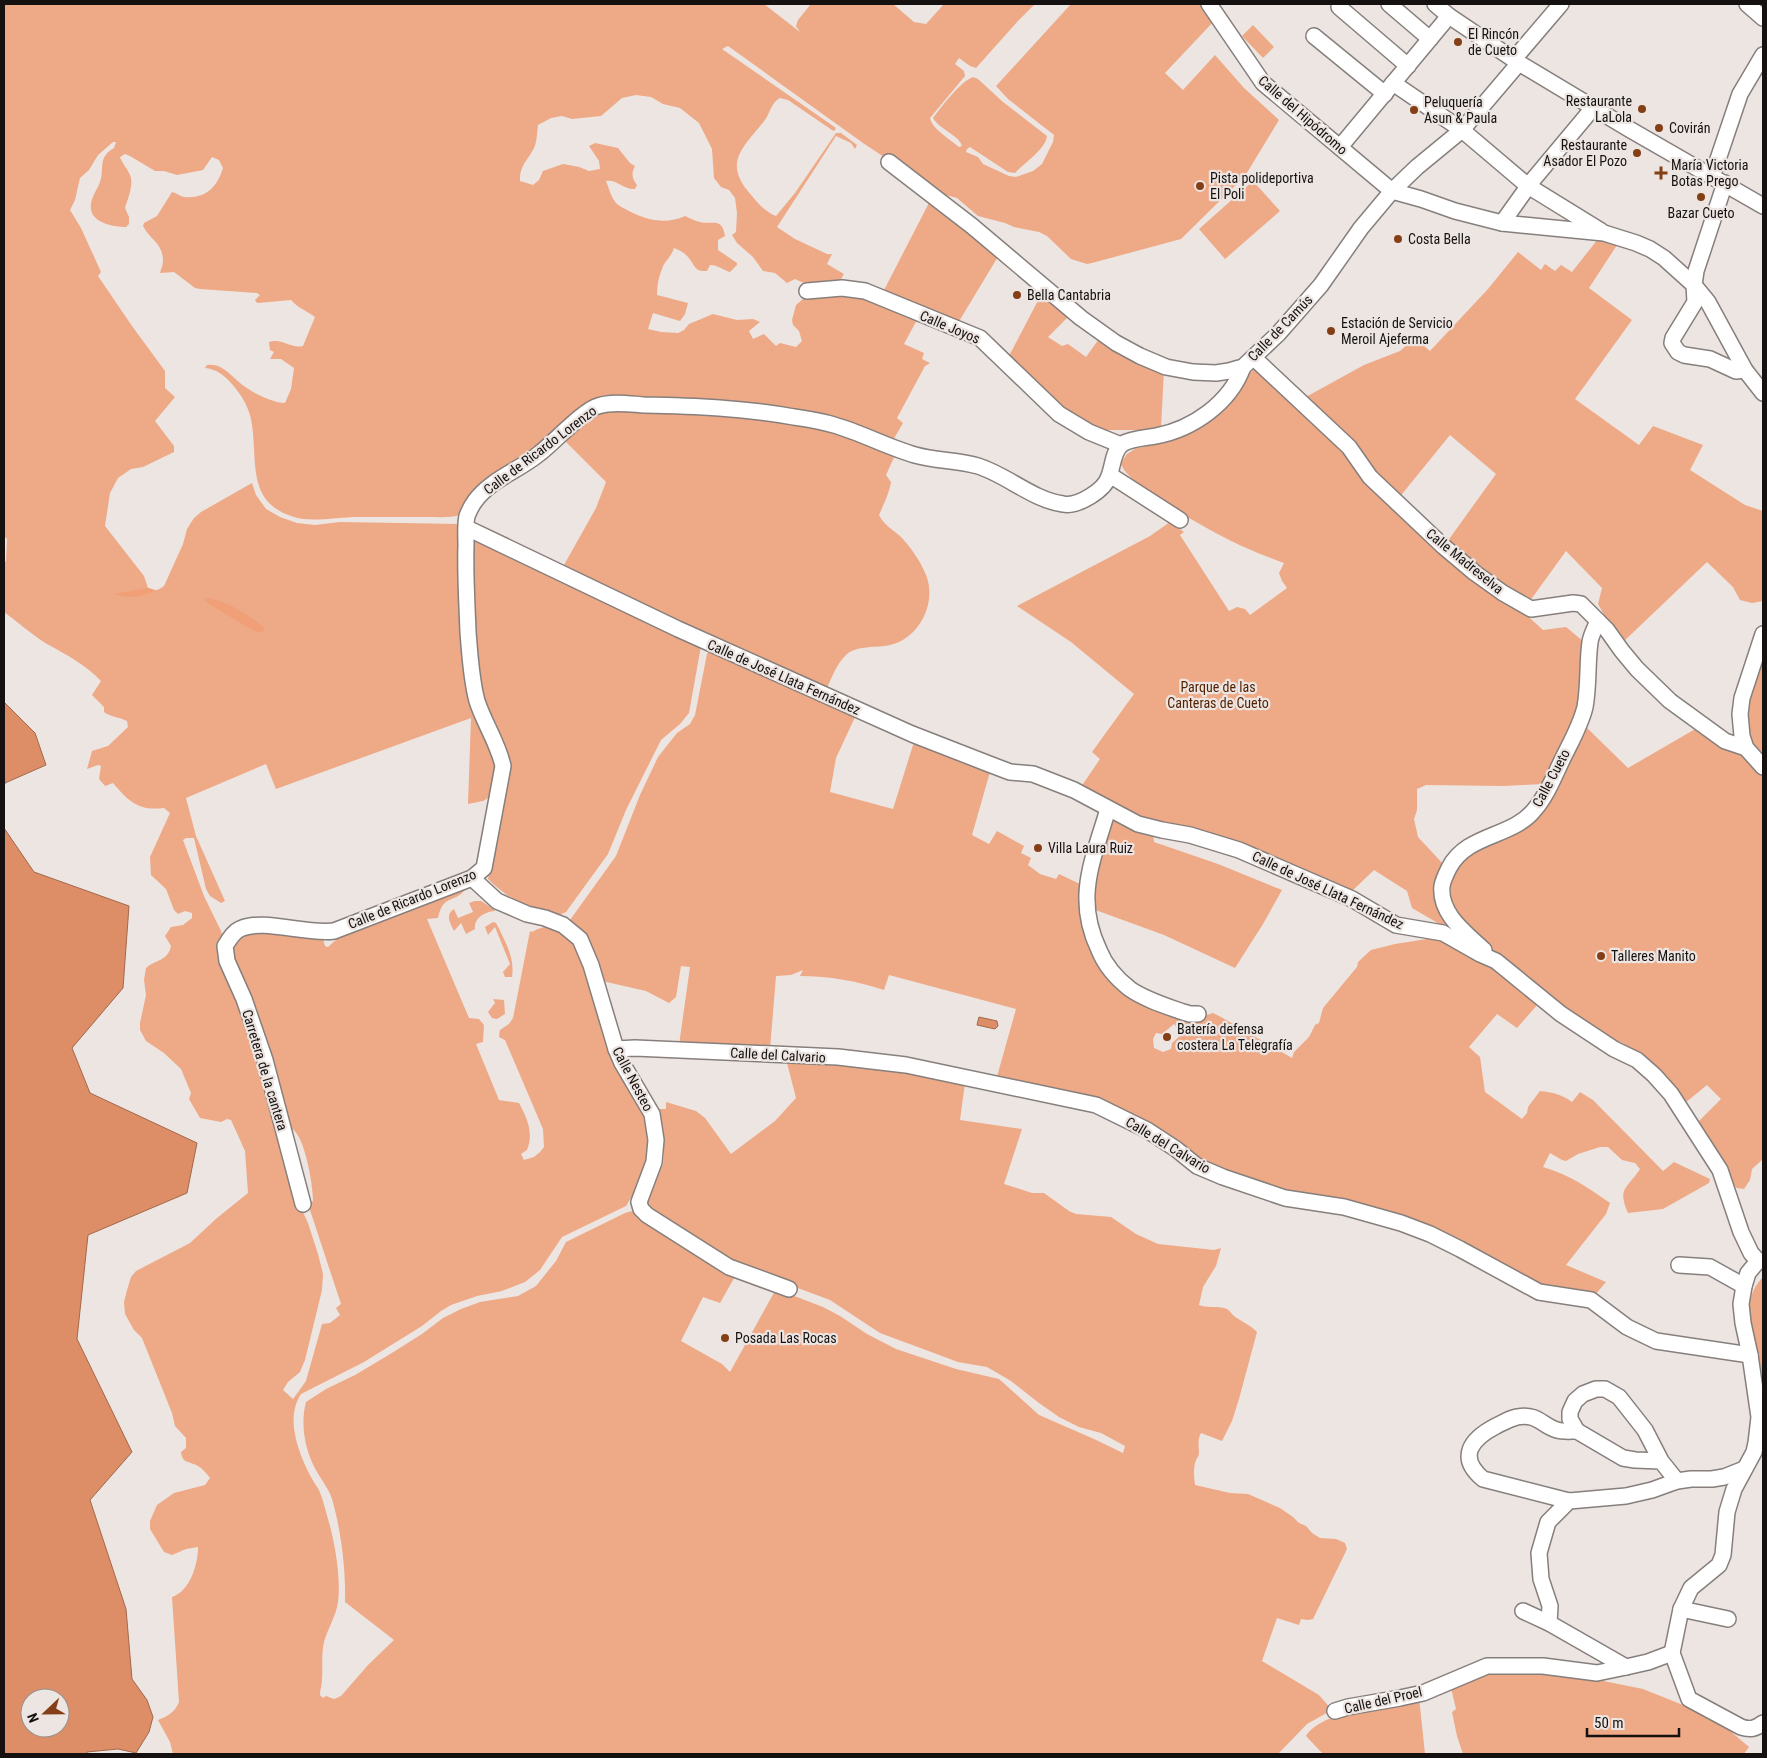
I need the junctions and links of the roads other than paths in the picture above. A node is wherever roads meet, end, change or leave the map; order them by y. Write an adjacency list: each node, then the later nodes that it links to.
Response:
1 (1209, 4): 17 (street, Calle del Hipódromo)
2 (1389, 4): 10 (street)
3 (1435, 4): 7 (street)
4 (1560, 4): 12 (street, Calle de Camús)
5 (1748, 4): 8 (street)
6 (1339, 7): 13 (street)
7 (1449, 16): 10 (street); 12 (street)
8 (1763, 18)
9 (1314, 36): 14 (street)
10 (1430, 39): 13 (street)
11 (1763, 55): 19 (street)
12 (1516, 61): 15 (street); 16 (street, Calle de Camús)
13 (1408, 66): 14 (street)
14 (1389, 88): 16 (street); 17 (street)
15 (1593, 108): 19 (street); 20 (street)
16 (1462, 130): 20 (street); 21 (street, Calle de Camús)
17 (1340, 147): 21 (street, Calle del Hipódromo)
18 (889, 162): 27 (street, Calle de Camús)
19 (1718, 180): 22 (street); 25 (street)
20 (1528, 186): 23 (street); 24 (street)
21 (1392, 191): 23 (street); 27 (street, Calle de Camús)
22 (1763, 206)
23 (1502, 223): 24 (street)
24 (1604, 233): 25 (street)
25 (1694, 285): 28 (street); 28 (street)
26 (807, 291): 30 (street, Calle Joyos)
27 (1248, 362): 30 (street); 34 (street, Calle Madreselva)
28 (1745, 370): 29 (street)
29 (1763, 392)
30 (1122, 444): 31 (street, Calle de Ricardo Lorenzo)
31 (1110, 475): 32 (street); 33 (street, Calle de Ricardo Lorenzo)
32 (1180, 520)
33 (467, 528): 38 (street, Calle de José Llata Fernández); 39 (street, Calle de Ricardo Lorenzo)
34 (1598, 621): 36 (street, Calle Madreselva); 41 (street, Calle Cueto)
35 (1763, 634): 36 (street)
36 (1746, 748): 37 (street)
37 (1763, 767)
38 (1108, 809): 41 (street, Calle de José Llata Fernández); 42 (street)
39 (472, 878): 40 (street, Calle de Ricardo Lorenzo); 43 (street, Calle Nesteo)
40 (230, 938): 44 (street, Carretera de la cantera)
41 (1496, 961): 45 (street, Calle de José Llata Fernández)
42 (1198, 1014)
43 (616, 1049): 48 (street, Calle Nesteo); 49 (street, Calle del Calvario)
44 (303, 1204)
45 (1761, 1261): 47 (street)
46 (1679, 1265): 47 (street)
47 (1744, 1286): 49 (street)
48 (789, 1289)
49 (1750, 1355): 50 (street)
50 (1761, 1423): 53 (street)
51 (1577, 1430): 52 (street); 52 (street); 55 (street)
52 (1661, 1461): 54 (street)
53 (1744, 1469): 54 (street); 56 (street)
54 (1677, 1481): 55 (street)
55 (1569, 1500): 59 (street)
56 (1681, 1609): 58 (street); 60 (street)
57 (1523, 1610): 59 (street)
58 (1728, 1619)
59 (1549, 1623): 63 (street)
60 (1672, 1652): 63 (street, Calle del Proel); 65 (street)
61 (1471, 1661): 62 (street, Calle del Proel)
62 (1487, 1666): 63 (street, Calle del Proel); 64 (street, Calle del Proel)
63 (1626, 1667)
64 (1335, 1711)
65 (1763, 1723)

